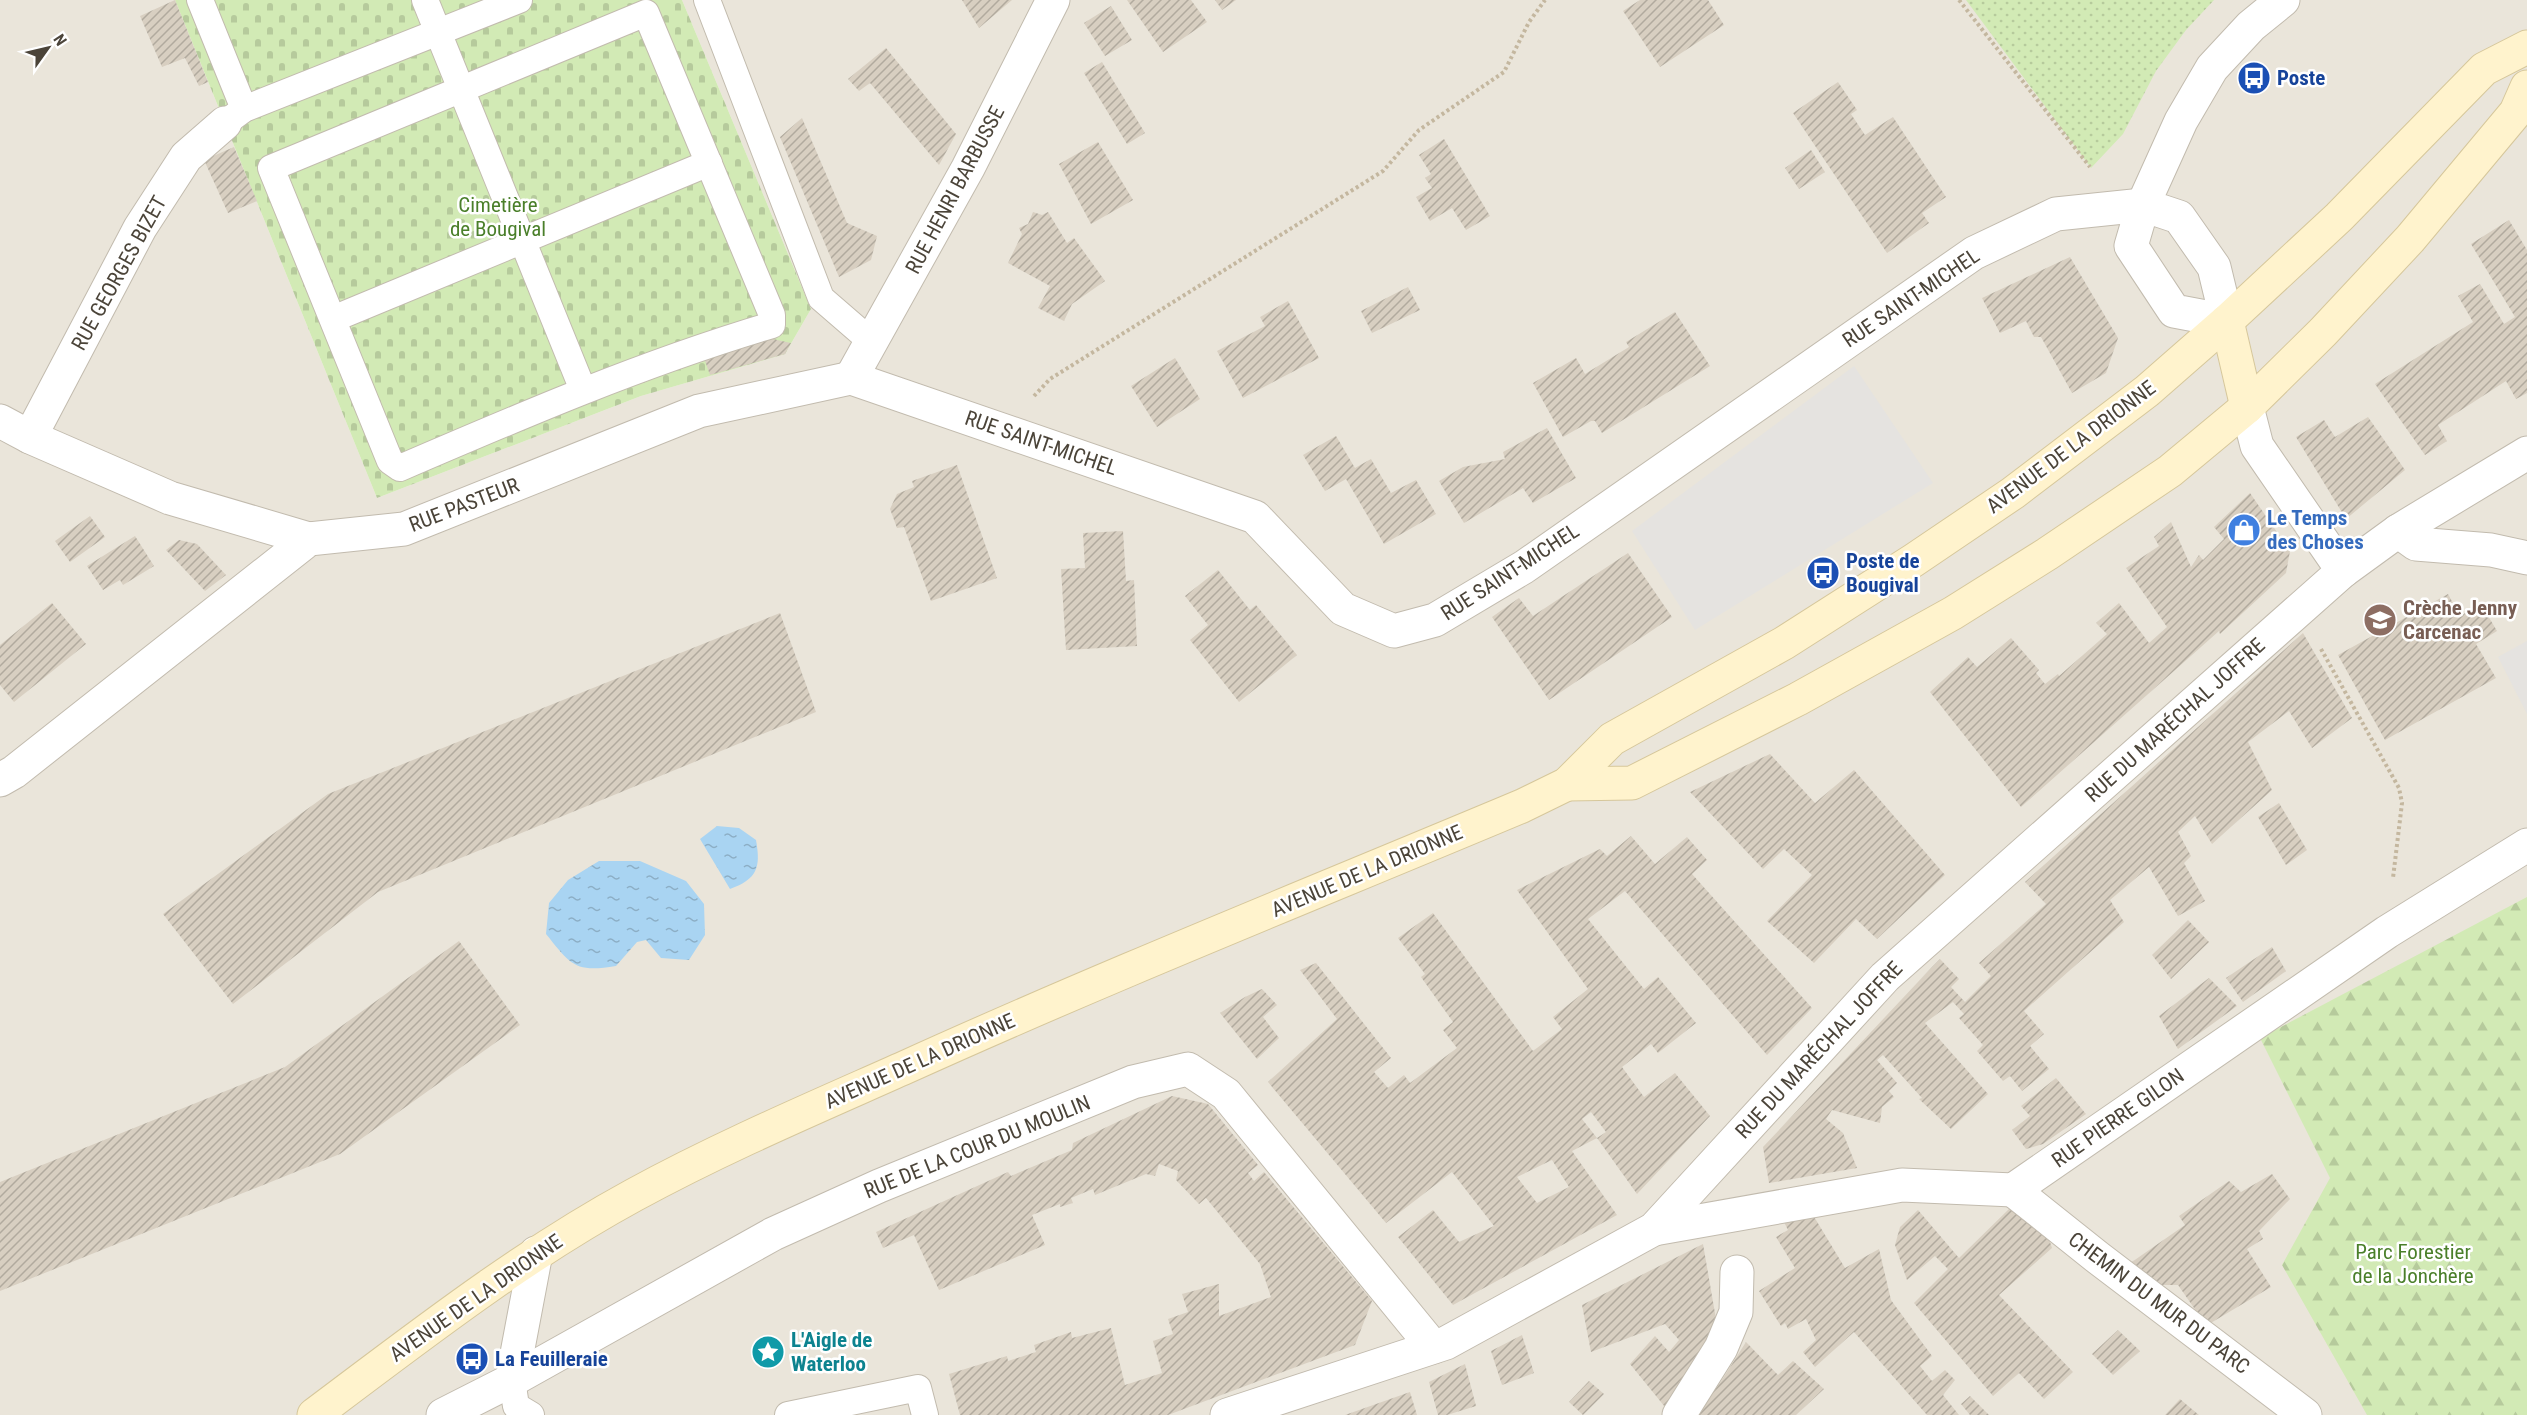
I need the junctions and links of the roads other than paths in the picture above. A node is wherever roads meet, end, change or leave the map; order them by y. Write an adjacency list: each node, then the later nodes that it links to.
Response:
1 (200, 0): 11 (lane)
2 (425, 0): 7 (lane)
3 (519, 0): 7 (lane)
4 (707, 0): 17 (lane)
5 (1053, 0): 17 (street, RUE HENRI BARBUSSE)
6 (2283, 0): 13 (street)
7 (437, 31): 9 (lane); 11 (lane)
8 (2527, 47): 16 (main road, AVENUE DE LA DRIONNE)
9 (461, 90): 12 (lane); 14 (lane); 15 (lane)
10 (2523, 103): 20 (main road, AVENUE DE LA DRIONNE)
11 (234, 116): 22 (street, RUE GEORGES BIZET)
12 (708, 163): 14 (lane); 19 (lane)
13 (2142, 205): 16 (street); 16 (street); 18 (street, RUE SAINT-MICHEL)
14 (522, 242): 15 (lane); 19 (lane)
15 (333, 319): 19 (lane)
16 (2227, 321): 20 (main road); 29 (main road, AVENUE DE LA DRIONNE)
17 (873, 343): 18 (street, RUE HENRI BARBUSSE)
18 (851, 378): 25 (street, RUE PASTEUR)
19 (583, 390)
20 (2247, 407): 27 (street); 29 (main road, AVENUE DE LA DRIONNE)
21 (0, 422): 22 (street)
22 (30, 437): 25 (street)
23 (2527, 453): 24 (street, RUE DU MARÉCHAL JOFFRE)
24 (2398, 531): 26 (street); 27 (street, RUE DU MARÉCHAL JOFFRE)
25 (309, 538): 28 (street)
26 (2527, 558)
27 (2343, 571): 32 (street, RUE DU MARÉCHAL JOFFRE)
28 (0, 780)
29 (1567, 784): 33 (main road, AVENUE DE LA DRIONNE)
30 (2527, 845): 31 (street, RUE PIERRE GILON)
31 (2013, 1190): 32 (street); 44 (street, CHEMIN DU MUR DU PARC)
32 (1654, 1229): 35 (street, RUE DU MARÉCHAL JOFFRE)
33 (537, 1252): 36 (street); 37 (main road, AVENUE DE LA DRIONNE)
34 (1737, 1272): 43 (street)
35 (1433, 1347): 36 (street, RUE DE LA COUR DU MOULIN); 42 (street, RUE DU MARÉCHAL JOFFRE)
36 (512, 1380): 38 (street, RUE DE LA COUR DU MOULIN); 39 (lane)
37 (314, 1415)
38 (443, 1415)
39 (531, 1415)
40 (788, 1415): 41 (lane)
41 (925, 1415)
42 (1227, 1415)
43 (1679, 1415)
44 (2306, 1415)

